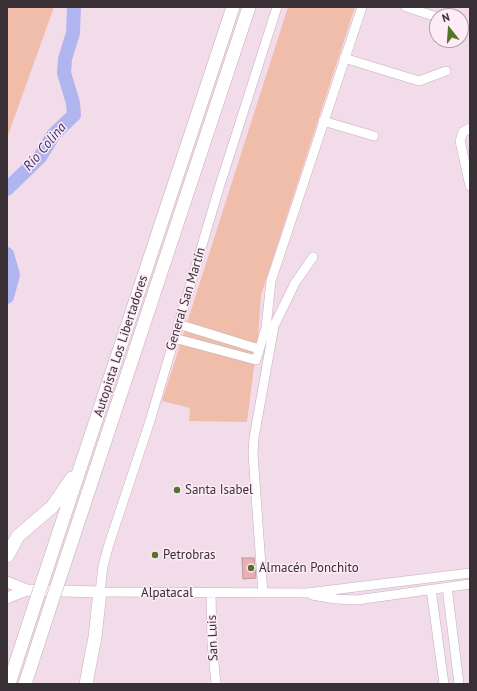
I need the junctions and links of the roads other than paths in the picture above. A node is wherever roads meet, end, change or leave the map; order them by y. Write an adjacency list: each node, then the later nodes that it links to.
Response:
1 (233, 7): 17 (highway, Autopista Los Libertadores)
2 (249, 7): 34 (highway, Autopista Los Libertadores, bridge)
3 (277, 7): 14 (street, General San Martín)
4 (362, 7): 7 (street)
5 (406, 7): 6 (street)
6 (429, 14)
7 (344, 58): 8 (street); 9 (street)
8 (446, 71)
9 (323, 121): 11 (street); 16 (street)
10 (470, 128): 12 (street)
11 (374, 136)
12 (470, 186)
13 (313, 257): 29 (street)
14 (178, 324): 15 (street, General San Martín); 16 (street)
15 (174, 338): 16 (street); 27 (street, General San Martín)
16 (260, 349)
17 (85, 458): 18 (highway); 33 (highway, Autopista Los Libertadores, bridge)
18 (7, 556)
19 (470, 573): 24 (street, Alpatacal)
20 (7, 582): 26 (main road, Alpatacal)
21 (470, 584): 23 (street, Alpatacal)
22 (7, 586): 31 (main road, Alpatacal)
23 (447, 587): 25 (street, Alpatacal); 38 (street)
24 (356, 588): 30 (street, Alpatacal); 32 (street)
25 (431, 589): 32 (street, Alpatacal); 37 (street)
26 (27, 590): 27 (main road, Alpatacal); 31 (main road, Alpatacal)
27 (100, 592): 28 (street, Alpatacal); 35 (highway)
28 (211, 593): 29 (street, Alpatacal); 36 (street, San Luis)
29 (263, 593): 30 (street, Alpatacal)
30 (307, 593): 32 (street, Alpatacal)
31 (7, 597)
32 (357, 600)
33 (9, 684)
34 (25, 684)
35 (86, 684)
36 (216, 684)
37 (444, 684)
38 (459, 684)

